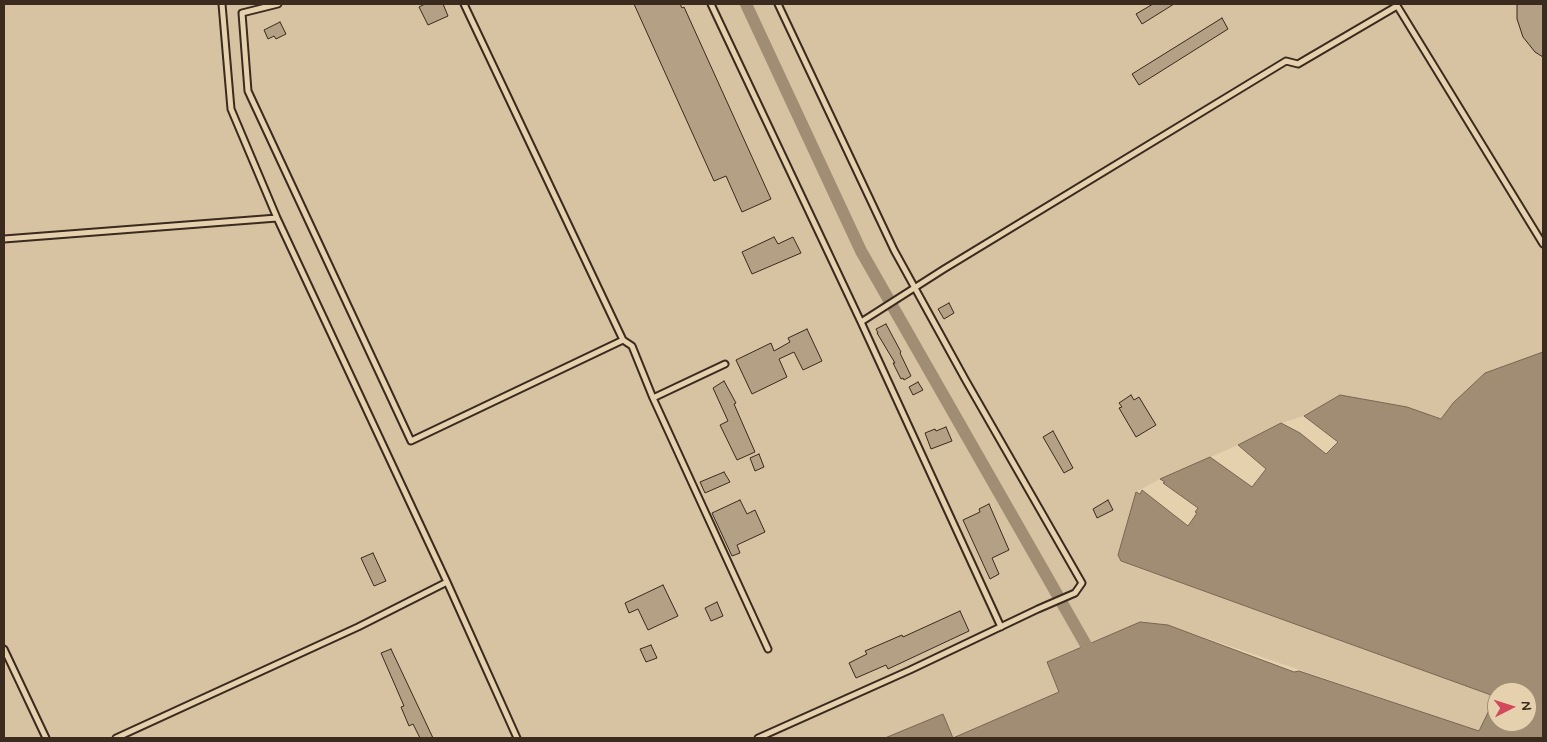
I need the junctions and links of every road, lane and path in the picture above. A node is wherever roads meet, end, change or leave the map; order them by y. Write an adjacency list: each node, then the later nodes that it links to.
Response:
1 (222, 4): 7 (lane)
2 (278, 4): 12 (lane)
3 (464, 4): 12 (lane)
4 (711, 4): 11 (lane)
5 (778, 4): 10 (lane)
6 (1397, 5): 9 (lane); 10 (lane)
7 (277, 218): 8 (lane); 15 (lane)
8 (4, 239)
9 (1543, 244)
10 (915, 288): 11 (lane); 16 (lane)
11 (863, 321): 16 (lane)
12 (623, 340): 14 (lane)
13 (726, 364): 14 (lane)
14 (653, 398): 18 (lane)
15 (447, 582): 20 (lane); 21 (lane)
16 (1001, 627): 22 (lane)
17 (4, 649): 19 (lane)
18 (768, 649)
19 (46, 738)
20 (116, 738)
21 (517, 738)
22 (758, 738)

